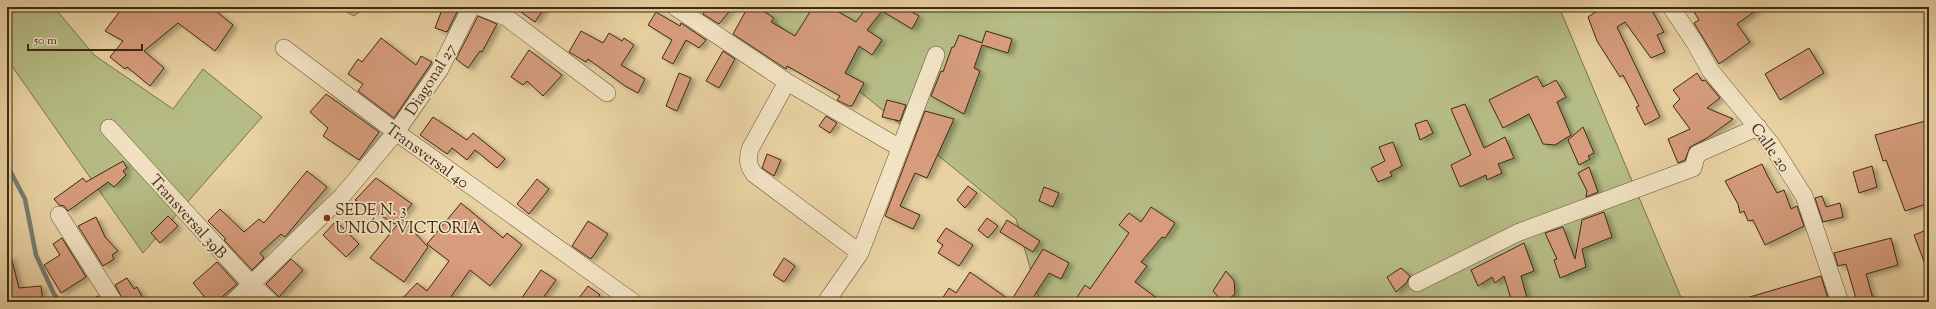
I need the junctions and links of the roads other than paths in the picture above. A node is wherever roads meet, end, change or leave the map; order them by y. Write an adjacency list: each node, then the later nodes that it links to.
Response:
1 (471, 7): 12 (street, Diagonal 27)
2 (481, 7): 5 (street)
3 (675, 7): 8 (street)
4 (1671, 7): 10 (street, Calle 20)
5 (510, 12): 9 (street)
6 (284, 48): 12 (street, Transversal 40)
7 (936, 55): 13 (street)
8 (786, 82): 13 (street); 15 (street)
9 (607, 93)
10 (1758, 127): 16 (street); 23 (street, Calle 20)
11 (109, 128): 17 (street, Transversal 39B)
12 (396, 132): 17 (street, Diagonal 27); 21 (street, Transversal 40)
13 (900, 148): 15 (street)
14 (59, 215): 18 (street)
15 (860, 253): 22 (street)
16 (1417, 283)
17 (252, 285): 19 (street, Diagonal 27); 20 (street, Transversal 39B)
18 (114, 302)
19 (233, 302)
20 (270, 302)
21 (633, 302)
22 (826, 302)
23 (1840, 302)

